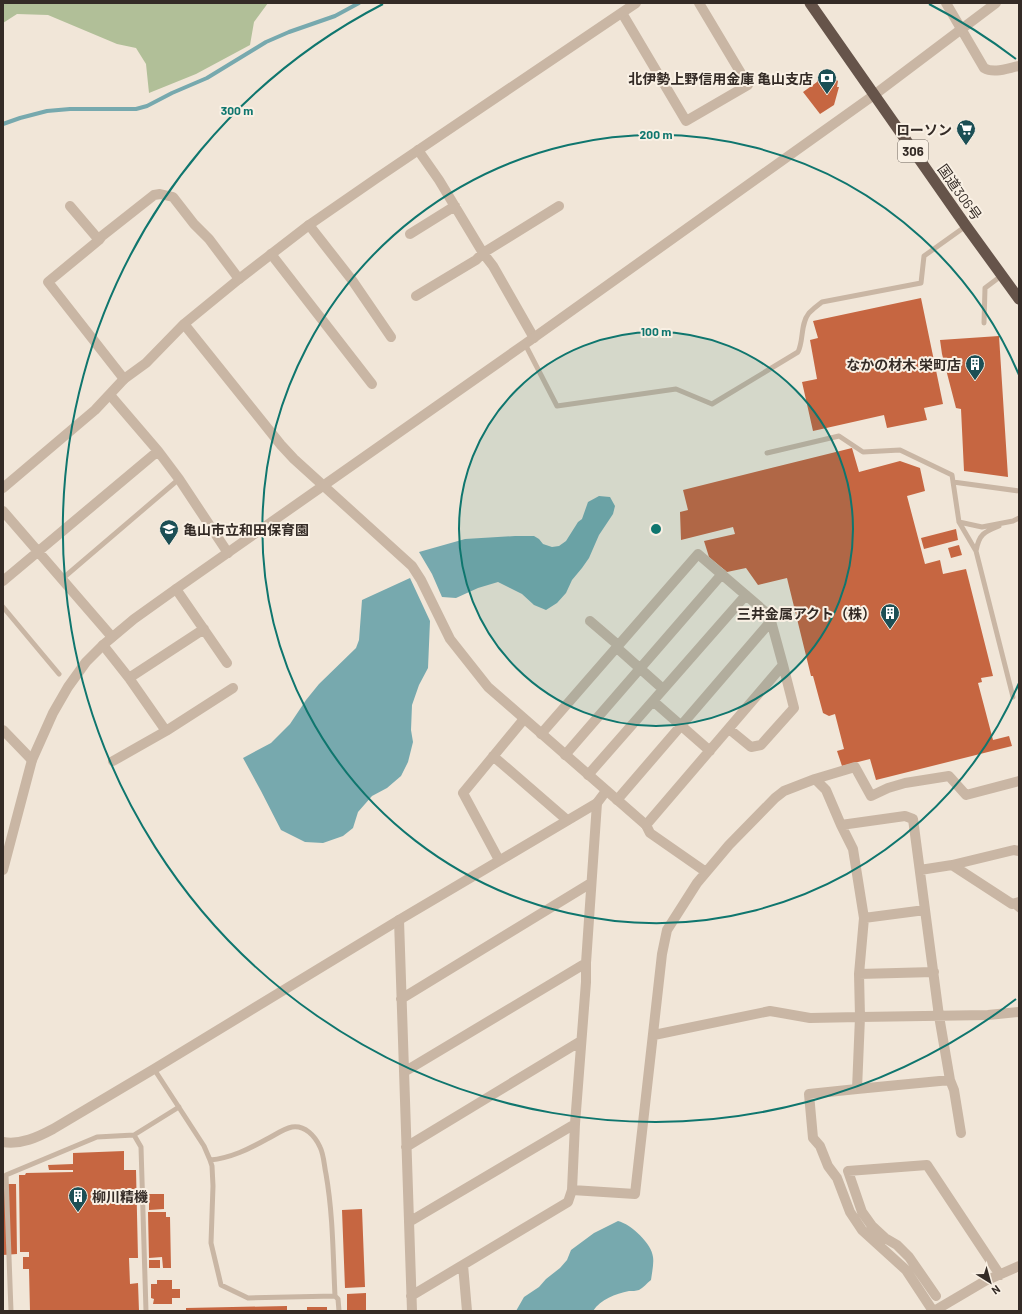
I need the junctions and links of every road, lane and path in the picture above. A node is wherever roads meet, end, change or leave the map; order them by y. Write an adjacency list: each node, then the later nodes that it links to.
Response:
1 (636, 3): 6 (street)
2 (699, 3): 6 (street)
3 (810, 3): 9 (highway, 国道306号 / 306)
4 (946, 3): 7 (street)
5 (996, 3): 7 (street)
6 (622, 13): 10 (street)
7 (962, 30): 8 (street); 9 (street)
8 (1019, 66)
9 (874, 95): 15 (highway, 国道306号 / 306); 27 (street)
10 (418, 150): 12 (street); 14 (street)
11 (70, 206): 17 (street)
12 (455, 206): 16 (street); 18 (street)
13 (559, 206): 18 (street)
14 (309, 225): 19 (street); 26 (street)
15 (966, 226): 20 (highway, 国道306号 / 306); 27 (lane)
16 (410, 234)
17 (99, 240): 21 (street); 28 (street)
18 (483, 253): 22 (street); 27 (street)
19 (271, 254): 21 (street); 29 (street)
20 (1002, 275): 23 (highway, 国道306号 / 306); 24 (lane)
21 (239, 279): 25 (street)
22 (416, 296)
23 (1019, 299)
24 (984, 323)
25 (184, 324): 28 (street); 35 (street)
26 (391, 337)
27 (530, 341): 35 (street)
28 (124, 379): 30 (street)
29 (372, 384)
30 (110, 395): 31 (street); 36 (street)
31 (158, 451): 33 (street); 43 (street)
32 (766, 452): 34 (lane)
33 (179, 479): 44 (street); 46 (lane)
34 (953, 482): 37 (lane); 41 (lane)
35 (324, 485): 44 (street); 66 (street)
36 (3, 488)
37 (1019, 491)
38 (3, 510): 43 (street)
39 (1019, 518): 40 (lane)
40 (1013, 521): 41 (lane); 42 (lane)
41 (959, 522): 42 (lane)
42 (976, 551): 64 (lane)
43 (38, 552): 46 (street); 47 (street)
44 (228, 552): 48 (street)
45 (722, 574): 49 (street); 56 (street); 59 (street)
46 (62, 580): 54 (street)
47 (3, 582)
48 (176, 589): 53 (street); 54 (street)
49 (746, 595): 52 (street); 63 (street)
50 (3, 607): 60 (lane)
51 (590, 621): 56 (street)
52 (771, 621): 58 (street); 67 (street)
53 (204, 629): 57 (street); 61 (street)
54 (112, 637): 55 (street)
55 (102, 645): 61 (street); 75 (street)
56 (617, 646): 59 (street); 71 (street)
57 (227, 663)
58 (784, 665): 68 (street); 68 (street)
59 (640, 669): 63 (street); 73 (street)
60 (59, 674)
61 (128, 678): 70 (street)
62 (233, 688): 70 (street)
63 (663, 689): 65 (street)
64 (1013, 698)
65 (653, 701): 67 (street); 77 (street)
66 (524, 719): 71 (street); 74 (street)
67 (681, 726): 72 (street); 81 (street)
68 (729, 729): 72 (street)
69 (3, 730): 75 (street)
70 (166, 731): 76 (street)
71 (541, 734): 73 (street)
72 (710, 751): 84 (street)
73 (565, 755): 77 (street)
74 (493, 756): 83 (street); 87 (street)
75 (32, 760): 89 (street)
76 (113, 761)
77 (588, 775): 80 (street)
78 (815, 779): 79 (street); 85 (street); 91 (street)
79 (1019, 781)
80 (606, 791): 81 (street); 82 (street)
81 (617, 800): 84 (street)
82 (597, 803): 83 (street); 92 (street)
83 (567, 820): 87 (street)
84 (646, 825): 91 (street)
85 (841, 825): 90 (street); 95 (street)
86 (1019, 851): 88 (street)
87 (499, 860): 96 (street)
88 (952, 865): 90 (street); 93 (street)
89 (3, 870)
90 (920, 870): 94 (street)
91 (706, 872): 104 (street)
92 (591, 883): 97 (street); 100 (street)
93 (1017, 905)
94 (925, 910): 95 (street); 98 (street)
95 (864, 918): 99 (street)
96 (399, 920): 100 (street); 106 (street)
97 (586, 963): 105 (street); 107 (street)
98 (934, 972): 99 (street); 102 (street)
99 (859, 974): 103 (street)
100 (401, 1000): 107 (street)
101 (1019, 1012): 102 (street)
102 (939, 1016): 103 (street); 108 (street)
103 (860, 1018): 104 (street); 109 (street)
104 (654, 1035): 117 (street)
105 (581, 1041): 111 (street); 115 (street)
106 (154, 1069): 110 (lane); 114 (street)
107 (404, 1072): 115 (street)
108 (950, 1080): 109 (street); 112 (street)
109 (857, 1089): 130 (street)
110 (179, 1107): 113 (lane); 116 (lane)
111 (575, 1124): 117 (street); 118 (street)
112 (961, 1134)
113 (134, 1135): 125 (lane); 126 (lane)
114 (3, 1142)
115 (406, 1147): 118 (street)
116 (210, 1160): 122 (lane); 122 (lane)
117 (572, 1190): 119 (street)
118 (409, 1222): 123 (street)
119 (463, 1265): 123 (street); 129 (street)
120 (1019, 1266): 121 (street)
121 (1000, 1275): 124 (street); 130 (street)
122 (335, 1296): 127 (lane)
123 (411, 1296): 128 (street)
124 (936, 1296)
125 (11, 1311)
126 (146, 1311)
127 (338, 1311)
128 (412, 1311)
129 (467, 1311)
130 (934, 1311)

